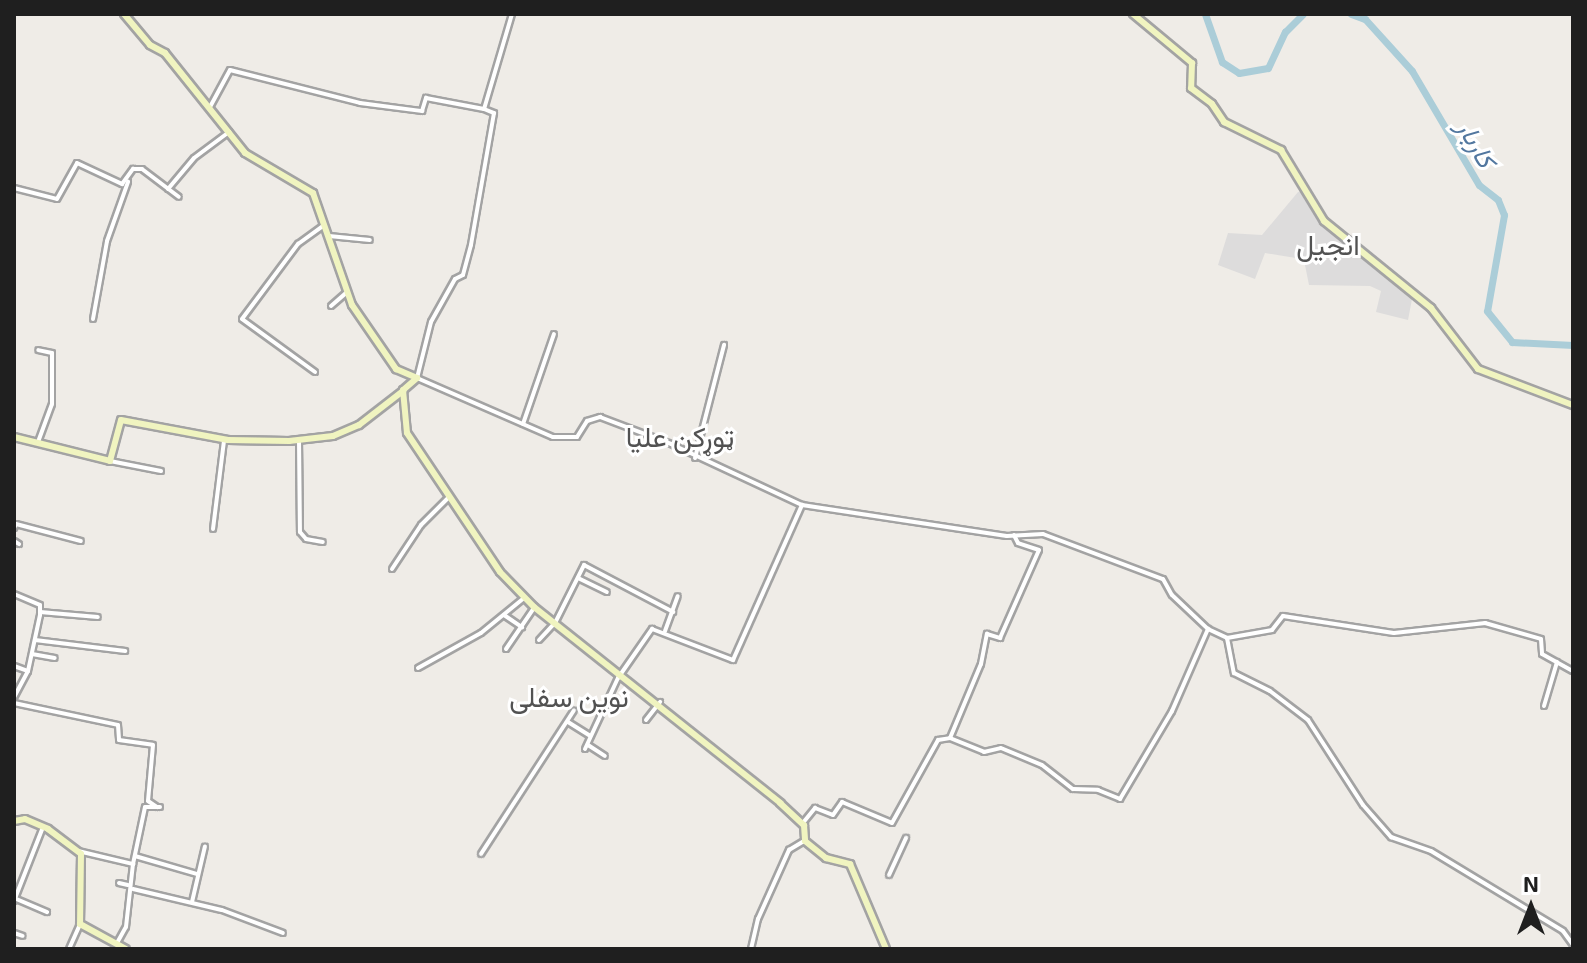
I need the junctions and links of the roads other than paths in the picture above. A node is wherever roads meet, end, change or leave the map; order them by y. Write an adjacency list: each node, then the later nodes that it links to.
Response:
1 (124, 14): 4 (street)
2 (512, 14): 5 (street)
3 (1133, 14): 23 (street)
4 (210, 107): 5 (street); 6 (street)
5 (484, 109): 21 (street)
6 (229, 132): 9 (street); 11 (street)
7 (128, 182): 8 (street); 9 (street); 16 (street)
8 (14, 188)
9 (168, 189): 10 (street)
10 (179, 197)
11 (323, 226): 12 (street); 20 (street)
12 (326, 236): 13 (street); 14 (street)
13 (370, 240)
14 (346, 293): 15 (street); 21 (street)
15 (331, 306)
16 (93, 319)
17 (554, 334): 24 (street)
18 (724, 345): 29 (street)
19 (38, 350): 28 (street)
20 (315, 372)
21 (417, 378): 22 (street); 24 (street)
22 (403, 390): 27 (street); 32 (street)
23 (1573, 405)
24 (523, 424): 29 (street)
25 (14, 437): 28 (street)
26 (225, 439): 27 (street); 30 (street); 35 (street)
27 (299, 440): 38 (street)
28 (37, 444): 30 (street)
29 (695, 458): 33 (street)
30 (110, 461): 31 (street)
31 (161, 471)
32 (449, 497): 39 (street); 44 (street)
33 (802, 505): 36 (street); 53 (street)
34 (14, 528): 37 (street)
35 (213, 529)
36 (1014, 535): 52 (street); 75 (street)
37 (81, 541)
38 (323, 542)
39 (392, 569)
40 (578, 578): 41 (street); 47 (street); 50 (street)
41 (607, 592)
42 (14, 594): 46 (street)
43 (678, 596): 47 (street)
44 (524, 598): 45 (street); 48 (street)
45 (534, 607): 50 (street); 51 (street)
46 (40, 612): 49 (street); 55 (street)
47 (673, 612): 53 (street)
48 (504, 615): 51 (street); 63 (street)
49 (98, 617)
50 (555, 623): 56 (street); 66 (street)
51 (522, 627): 57 (street)
52 (1208, 629): 54 (street); 75 (street)
53 (665, 631): 66 (street)
54 (1227, 638): 61 (street); 99 (street)
55 (35, 640): 58 (street); 59 (street)
56 (539, 640)
57 (506, 649)
58 (125, 651)
59 (32, 654): 60 (street); 64 (street)
60 (55, 658)
61 (1557, 661): 65 (street); 70 (street)
62 (14, 666): 64 (street)
63 (418, 668)
64 (28, 671): 67 (street)
65 (1573, 671)
66 (622, 675): 68 (street); 74 (street)
67 (14, 697)
68 (660, 702): 72 (street); 78 (street)
69 (14, 703): 85 (street)
70 (1544, 706)
71 (574, 710): 73 (street)
72 (646, 720)
73 (568, 722): 74 (street); 84 (street)
74 (589, 735): 76 (street)
75 (950, 738): 78 (street)
76 (605, 756)
77 (14, 821): 79 (street)
78 (802, 824): 81 (street)
79 (43, 827): 83 (street); 91 (street)
80 (906, 838): 88 (street)
81 (805, 841): 102 (street); 103 (street)
82 (205, 846): 87 (street)
83 (78, 851): 86 (street); 94 (street)
84 (481, 854)
85 (135, 856): 86 (street); 87 (street)
86 (133, 864): 90 (street)
87 (197, 874): 92 (street)
88 (889, 875)
89 (119, 883): 90 (street)
90 (130, 887): 92 (street); 98 (street)
91 (14, 899): 93 (street)
92 (192, 902): 96 (street)
93 (47, 912)
94 (80, 924): 98 (street); 100 (street)
95 (14, 933): 97 (street)
96 (283, 933)
97 (23, 936)
98 (117, 944): 101 (street)
99 (1573, 945)
100 (69, 949)
101 (126, 949)
102 (751, 949)
103 (886, 949)

